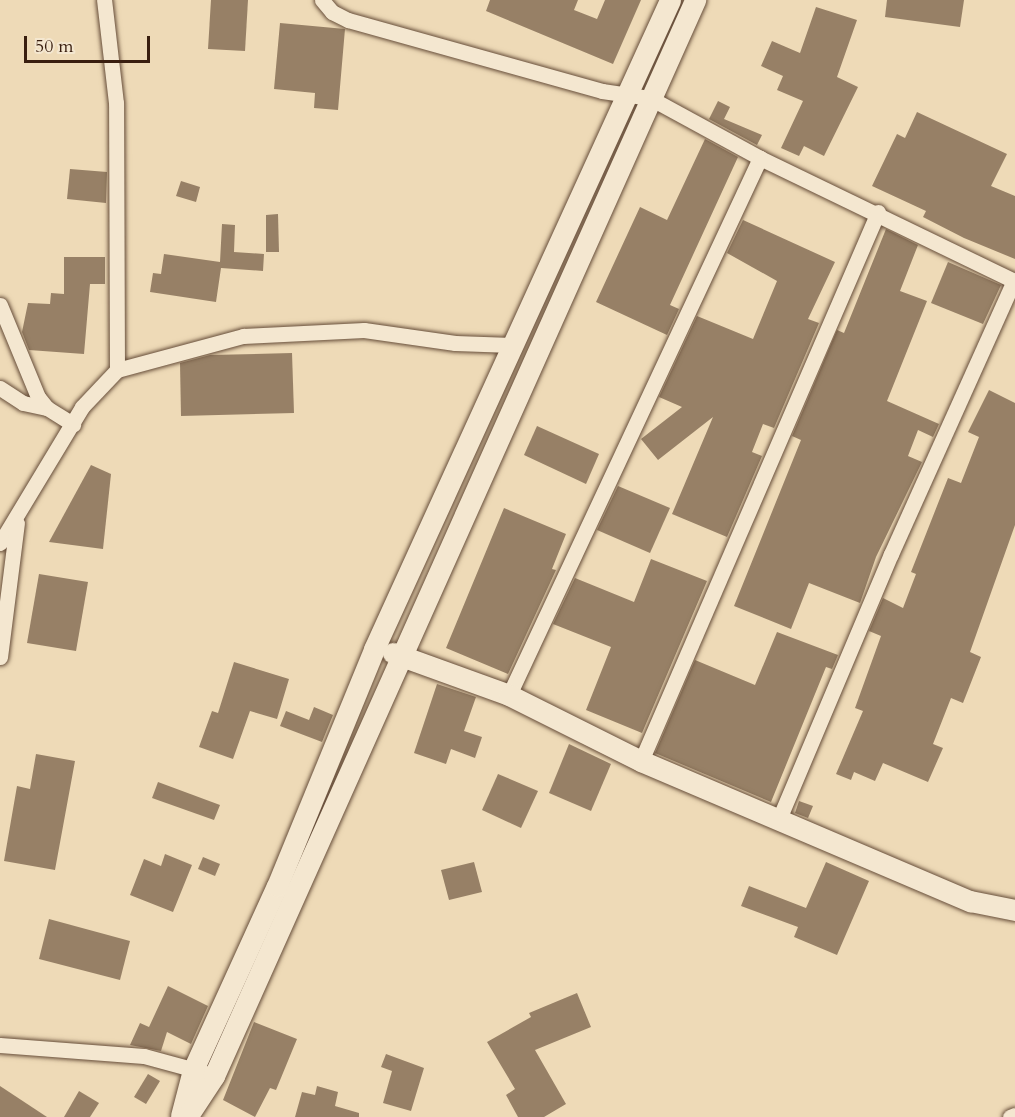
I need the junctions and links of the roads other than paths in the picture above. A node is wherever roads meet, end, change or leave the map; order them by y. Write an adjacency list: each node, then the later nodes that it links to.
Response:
1 (104, 0): 13 (street)
2 (322, 0): 5 (street)
3 (670, 0): 5 (main road)
4 (695, 0): 6 (main road)
5 (626, 92): 6 (street); 11 (main road)
6 (650, 98): 7 (street); 12 (main road)
7 (760, 158): 8 (street); 22 (street)
8 (878, 212): 9 (street); 23 (street)
9 (1014, 281): 24 (street)
10 (0, 305): 15 (street)
11 (512, 345): 12 (main road); 13 (street); 19 (main road)
12 (538, 352): 20 (main road)
13 (117, 370): 16 (street)
14 (0, 388): 15 (street)
15 (47, 408): 16 (street)
16 (72, 424): 17 (street)
17 (17, 518): 18 (street); 21 (street)
18 (0, 543)
19 (374, 649): 20 (main road); 25 (main road)
20 (405, 656): 22 (main road); 25 (main road)
21 (0, 657)
22 (509, 695): 23 (main road)
23 (641, 761): 24 (main road)
24 (779, 819): 26 (main road)
25 (287, 890): 28 (main road); 29 (main road)
26 (1015, 910)
27 (0, 1045): 28 (street)
28 (193, 1070): 29 (street); 31 (main road)
29 (214, 1076): 32 (main road)
30 (1015, 1115): 33 (street)
31 (180, 1117)
32 (187, 1117)
33 (1010, 1117)

